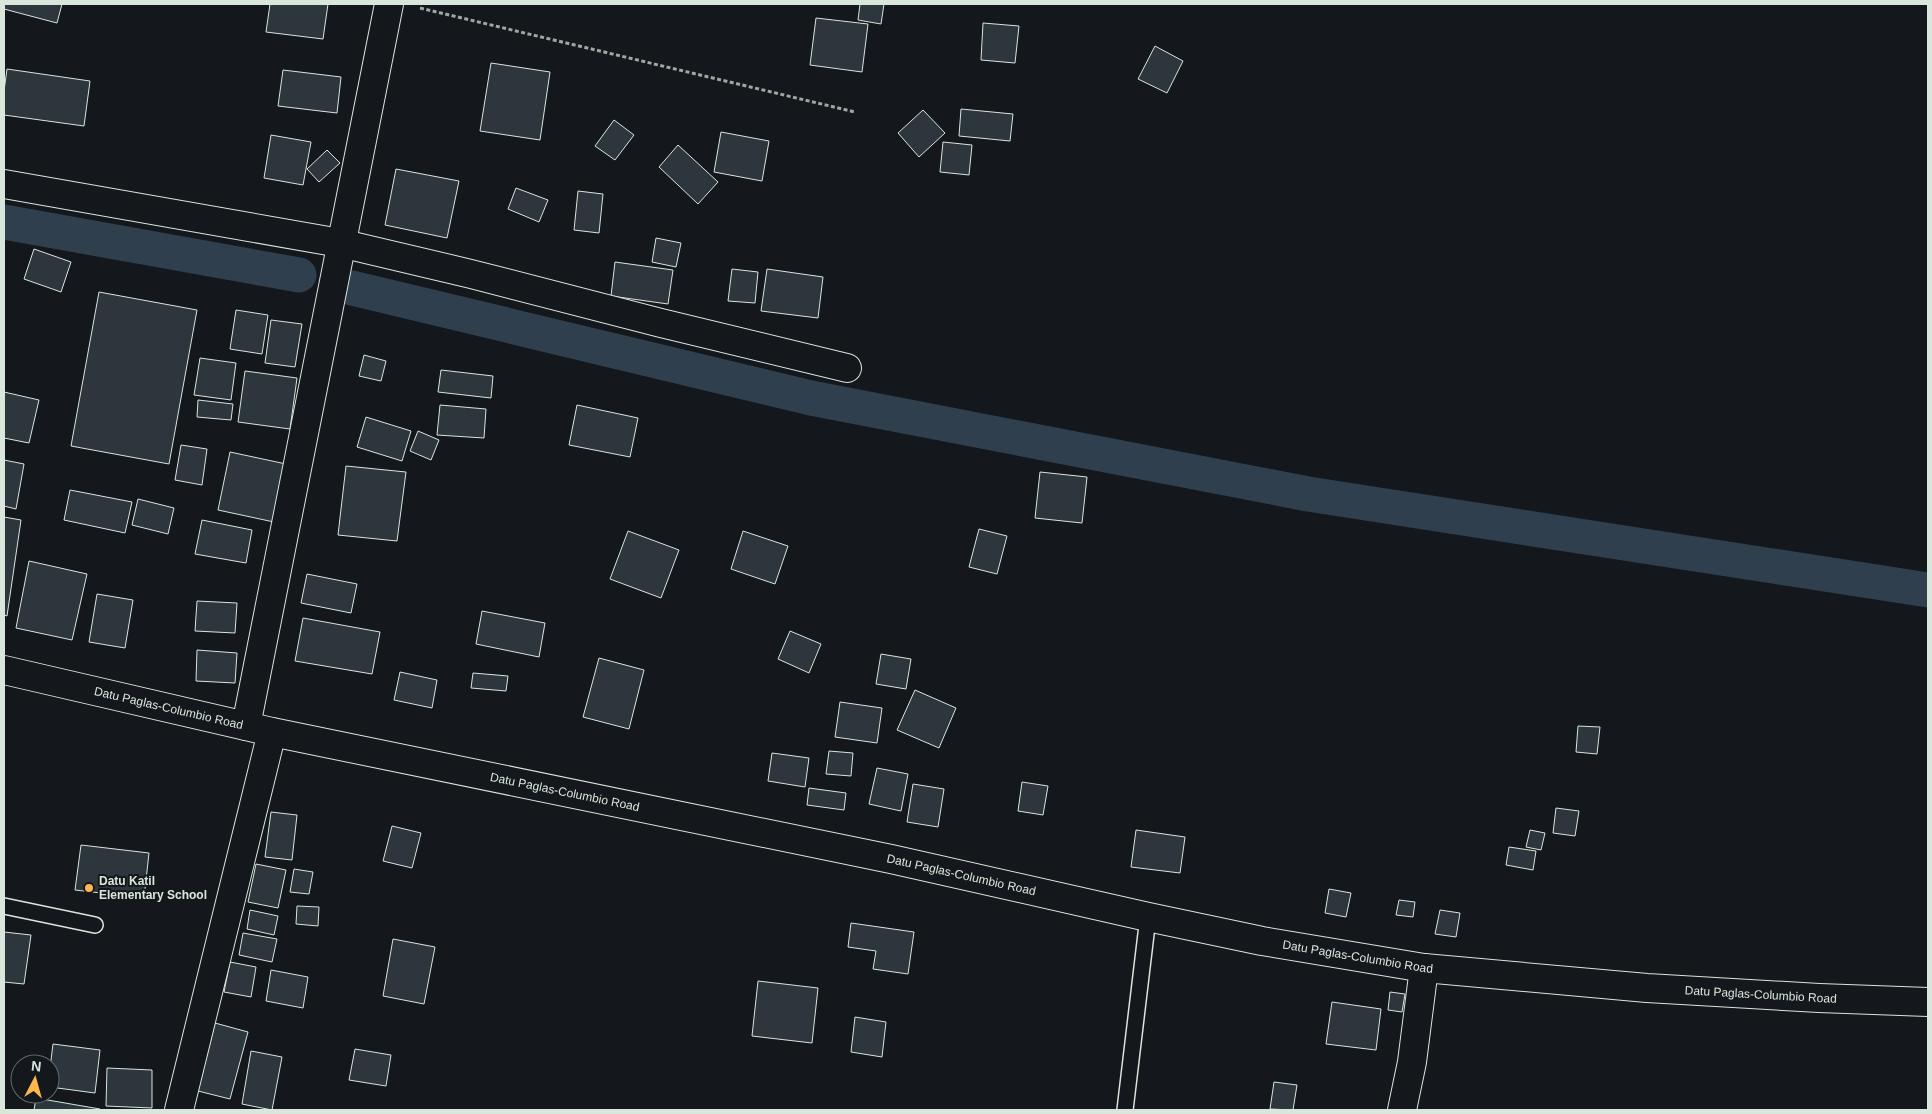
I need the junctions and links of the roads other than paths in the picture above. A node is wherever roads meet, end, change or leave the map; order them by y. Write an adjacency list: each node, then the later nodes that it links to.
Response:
1 (400, 5): 3 (street)
2 (4, 184): 3 (street)
3 (340, 243): 4 (street); 6 (street)
4 (847, 368)
5 (4, 670): 6 (street, Datu Paglas-Columbio Road)
6 (246, 726): 7 (street, Datu Paglas-Columbio Road)
7 (272, 732): 9 (street, Datu Paglas-Columbio Road); 13 (street)
8 (4, 906): 10 (lane)
9 (1148, 917): 11 (street, Datu Paglas-Columbio Road); 14 (lane)
10 (95, 925)
11 (1424, 968): 12 (street, Datu Paglas-Columbio Road); 15 (street)
12 (1928, 1002)
13 (179, 1110)
14 (1125, 1110)
15 (1402, 1110)

